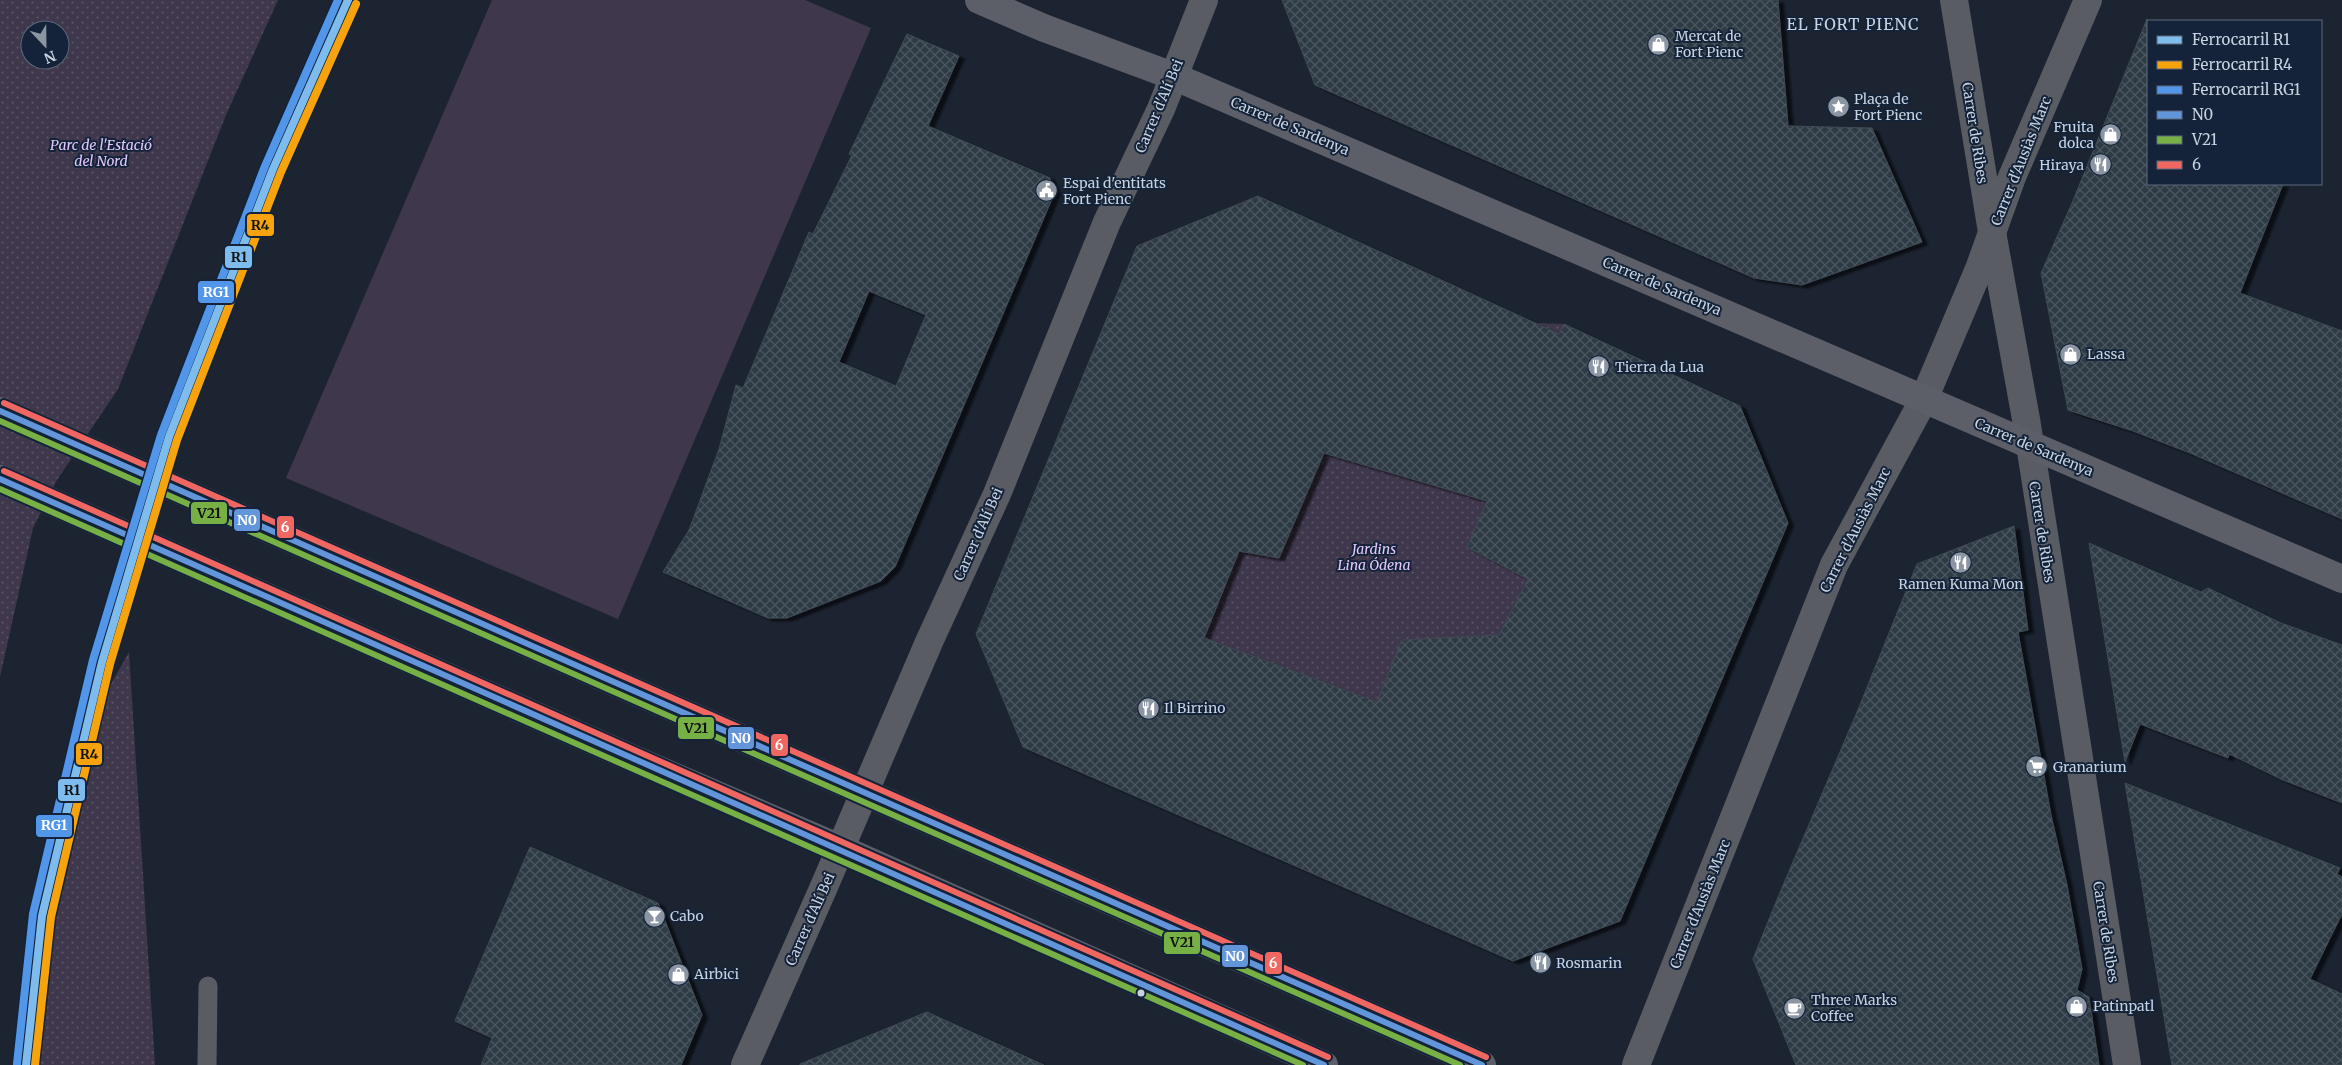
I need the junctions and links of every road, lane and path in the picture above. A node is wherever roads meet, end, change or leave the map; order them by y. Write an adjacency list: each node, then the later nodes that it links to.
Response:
1 (979, 0): 5 (street, Carrer de Sardenya)
2 (1204, 0): 5 (street, Carrer d'Alí Bei)
3 (1954, 0): 6 (street, Carrer de Ribes)
4 (2088, 0): 6 (street, Carrer d'Ausiàs Marc)
5 (1172, 76): 7 (street, Carrer de Sardenya); 12 (street, Carrer d'Alí Bei)
6 (1992, 232): 7 (street, Carrer d'Ausiàs Marc); 9 (street, Carrer de Ribes)
7 (1924, 399): 9 (street, Carrer de Sardenya); 19 (street, Carrer d'Ausiàs Marc)
8 (0, 411): 12 (street)
9 (2029, 444): 11 (street, Carrer de Sardenya); 20 (street, Carrer de Ribes)
10 (0, 479): 13 (street)
11 (2342, 579)
12 (864, 794): 13 (street, Carrer d'Alí Bei); 18 (street)
13 (840, 848): 16 (street, Carrer d'Alí Bei); 17 (street)
14 (208, 986): 15 (lane)
15 (207, 1065)
16 (745, 1065)
17 (1324, 1065)
18 (1482, 1065)
19 (1636, 1065)
20 (2127, 1065)

